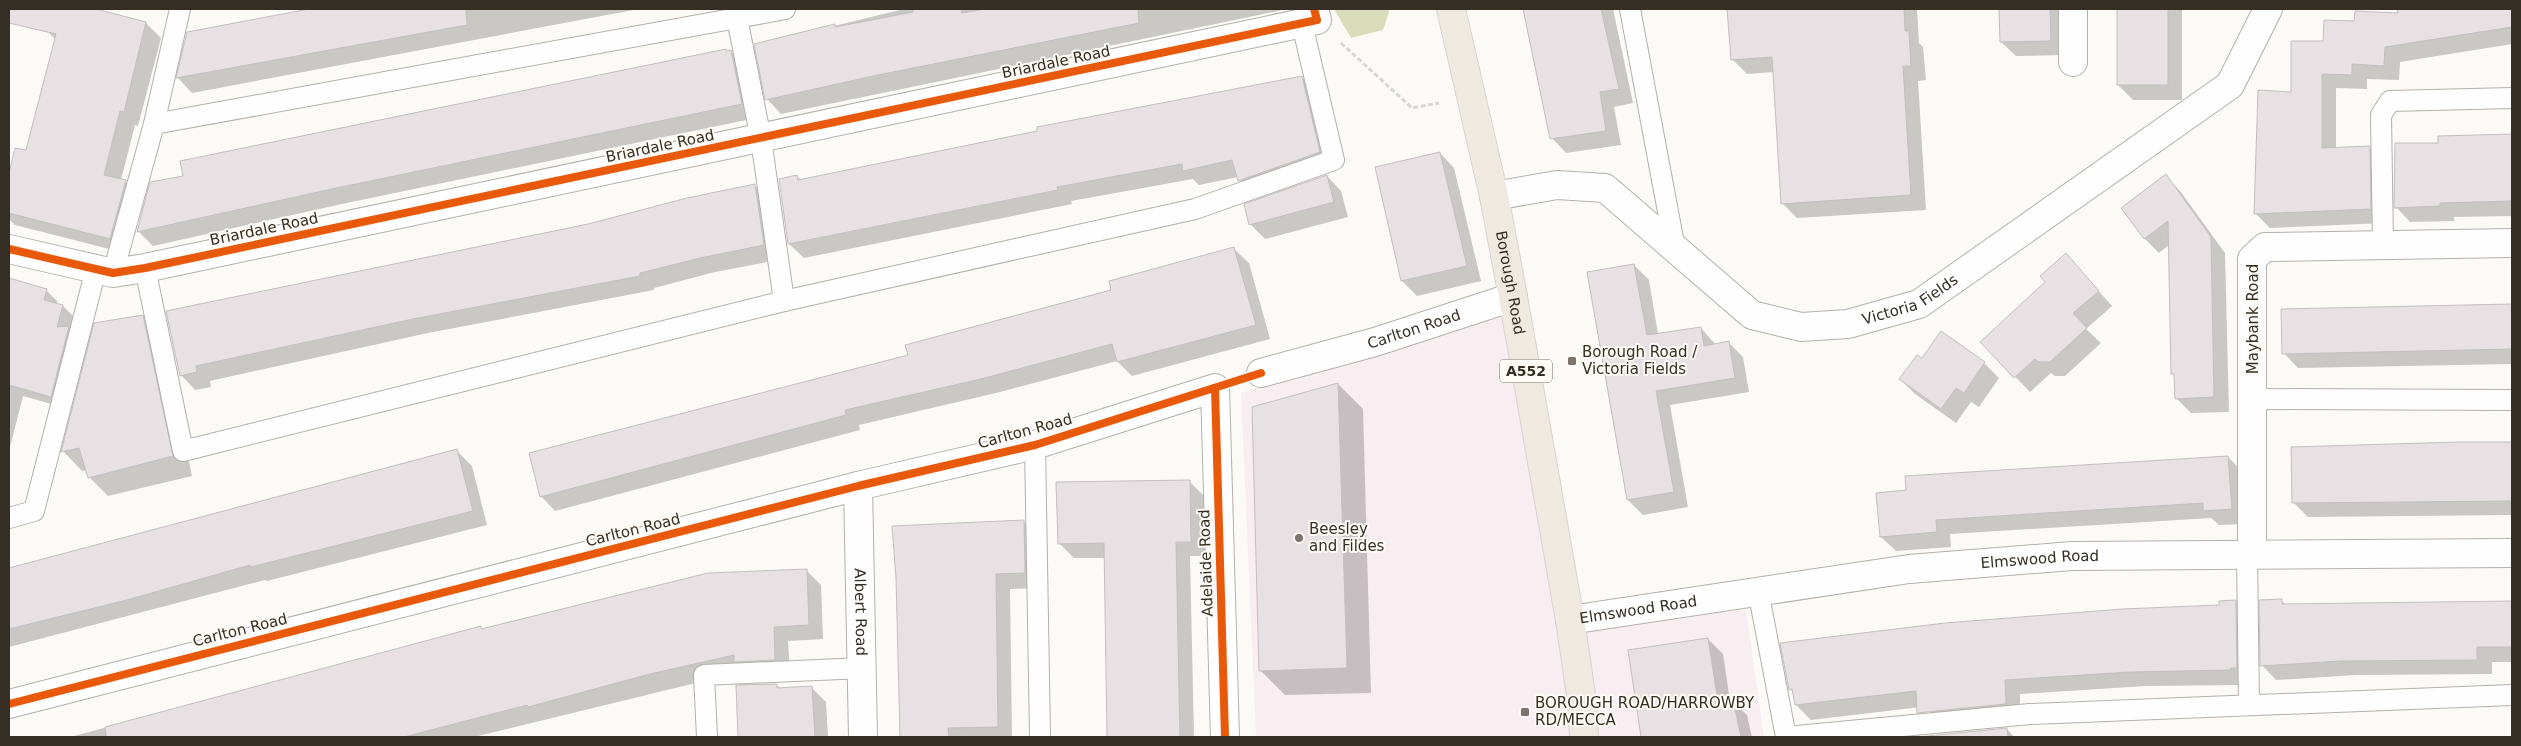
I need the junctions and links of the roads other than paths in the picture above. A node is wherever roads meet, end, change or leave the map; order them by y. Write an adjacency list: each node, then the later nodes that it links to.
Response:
1 (180, 9): 11 (lane)
2 (785, 9): 7 (lane)
3 (1451, 9): 13 (highway, Borough Road / A552)
4 (1630, 9): 17 (lane)
5 (2073, 9): 9 (street)
6 (2268, 9): 17 (street, Victoria Fields)
7 (736, 13): 11 (lane); 12 (lane)
8 (1311, 18): 12 (street, Briardale Road); 21 (lane)
9 (2073, 62)
10 (2512, 98): 15 (lane)
11 (154, 124): 19 (lane)
12 (761, 140): 18 (street, Briardale Road); 21 (lane)
13 (1494, 196): 17 (street, Victoria Fields); 20 (highway, Borough Road / A552)
14 (2512, 243): 15 (street, Maybank Road)
15 (2383, 245): 24 (street, Maybank Road)
16 (9, 248): 19 (street, Briardale Road)
17 (1675, 249)
18 (145, 268): 19 (street, Briardale Road); 21 (lane)
19 (104, 271): 28 (lane)
20 (1513, 297): 22 (street, Carlton Road); 32 (highway, Borough Road / A552)
21 (784, 301)
22 (1261, 373)
23 (1215, 388): 26 (street, Carlton Road); 40 (street, Adelaide Road)
24 (2254, 398): 25 (lane); 30 (street, Maybank Road)
25 (2512, 400)
26 (1035, 445): 27 (street, Carlton Road); 39 (lane)
27 (858, 486): 33 (street, Albert Road); 35 (street, Carlton Road)
28 (9, 518)
29 (2512, 552): 30 (street, Elmswood Road)
30 (2250, 554): 31 (street, Elmswood Road); 36 (lane)
31 (1758, 590): 32 (street, Elmswood Road); 42 (lane)
32 (1570, 620): 41 (highway, Borough Road / A552)
33 (863, 668): 37 (lane); 38 (street, Albert Road)
34 (2512, 695): 36 (lane)
35 (9, 704)
36 (2249, 705): 42 (lane)
37 (707, 737)
38 (863, 737)
39 (1040, 737)
40 (1225, 737)
41 (1584, 737)
42 (1786, 737)

